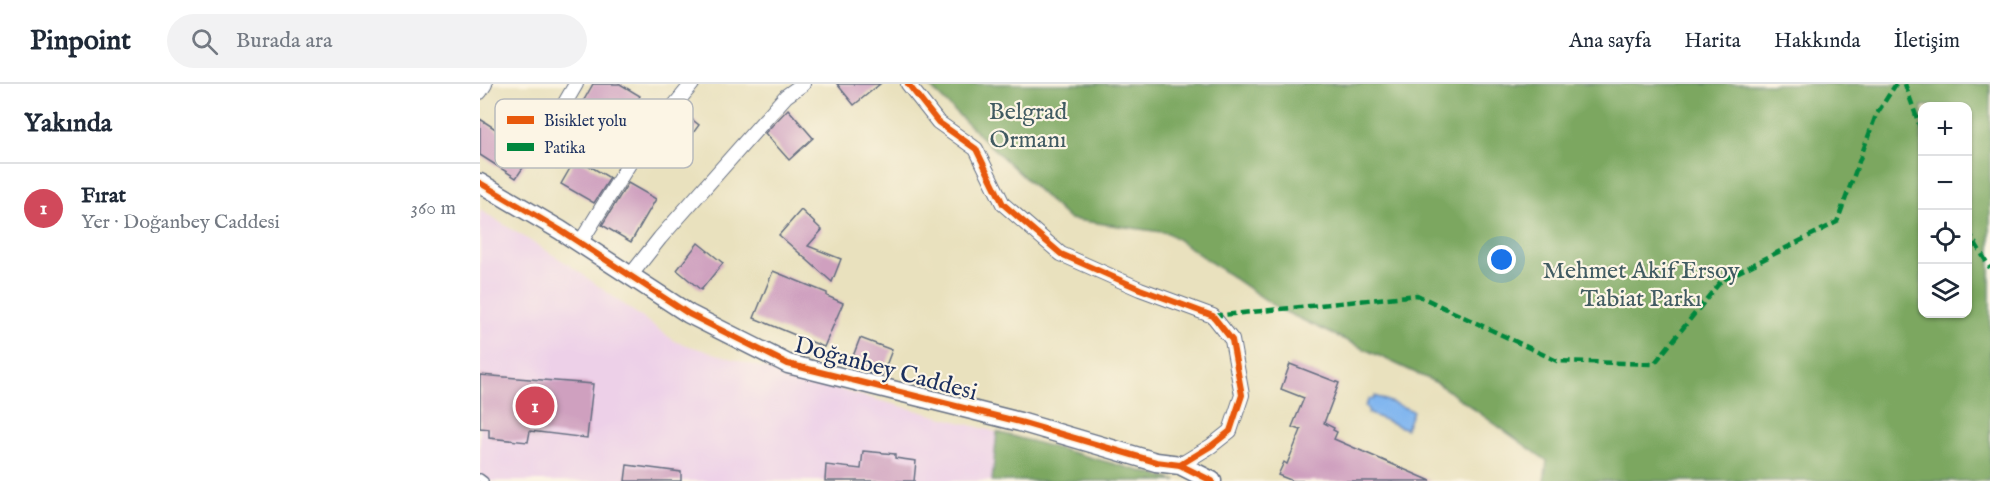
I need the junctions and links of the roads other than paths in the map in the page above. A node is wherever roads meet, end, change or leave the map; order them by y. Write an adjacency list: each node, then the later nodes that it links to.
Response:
1 (484, 84): 6 (street)
2 (576, 84): 7 (street)
3 (692, 84): 8 (street)
4 (803, 84): 12 (street)
5 (908, 84): 13 (street)
6 (480, 92)
7 (567, 99)
8 (680, 99)
9 (628, 168): 11 (street)
10 (480, 183): 11 (street, Doğanbey Caddesi)
11 (580, 243): 12 (street, Doğanbey Caddesi)
12 (630, 276): 13 (street, Doğanbey Caddesi)
13 (1180, 465): 16 (street, Doğanbey Caddesi)
14 (480, 478): 15 (lane)
15 (484, 481)
16 (1212, 481)

